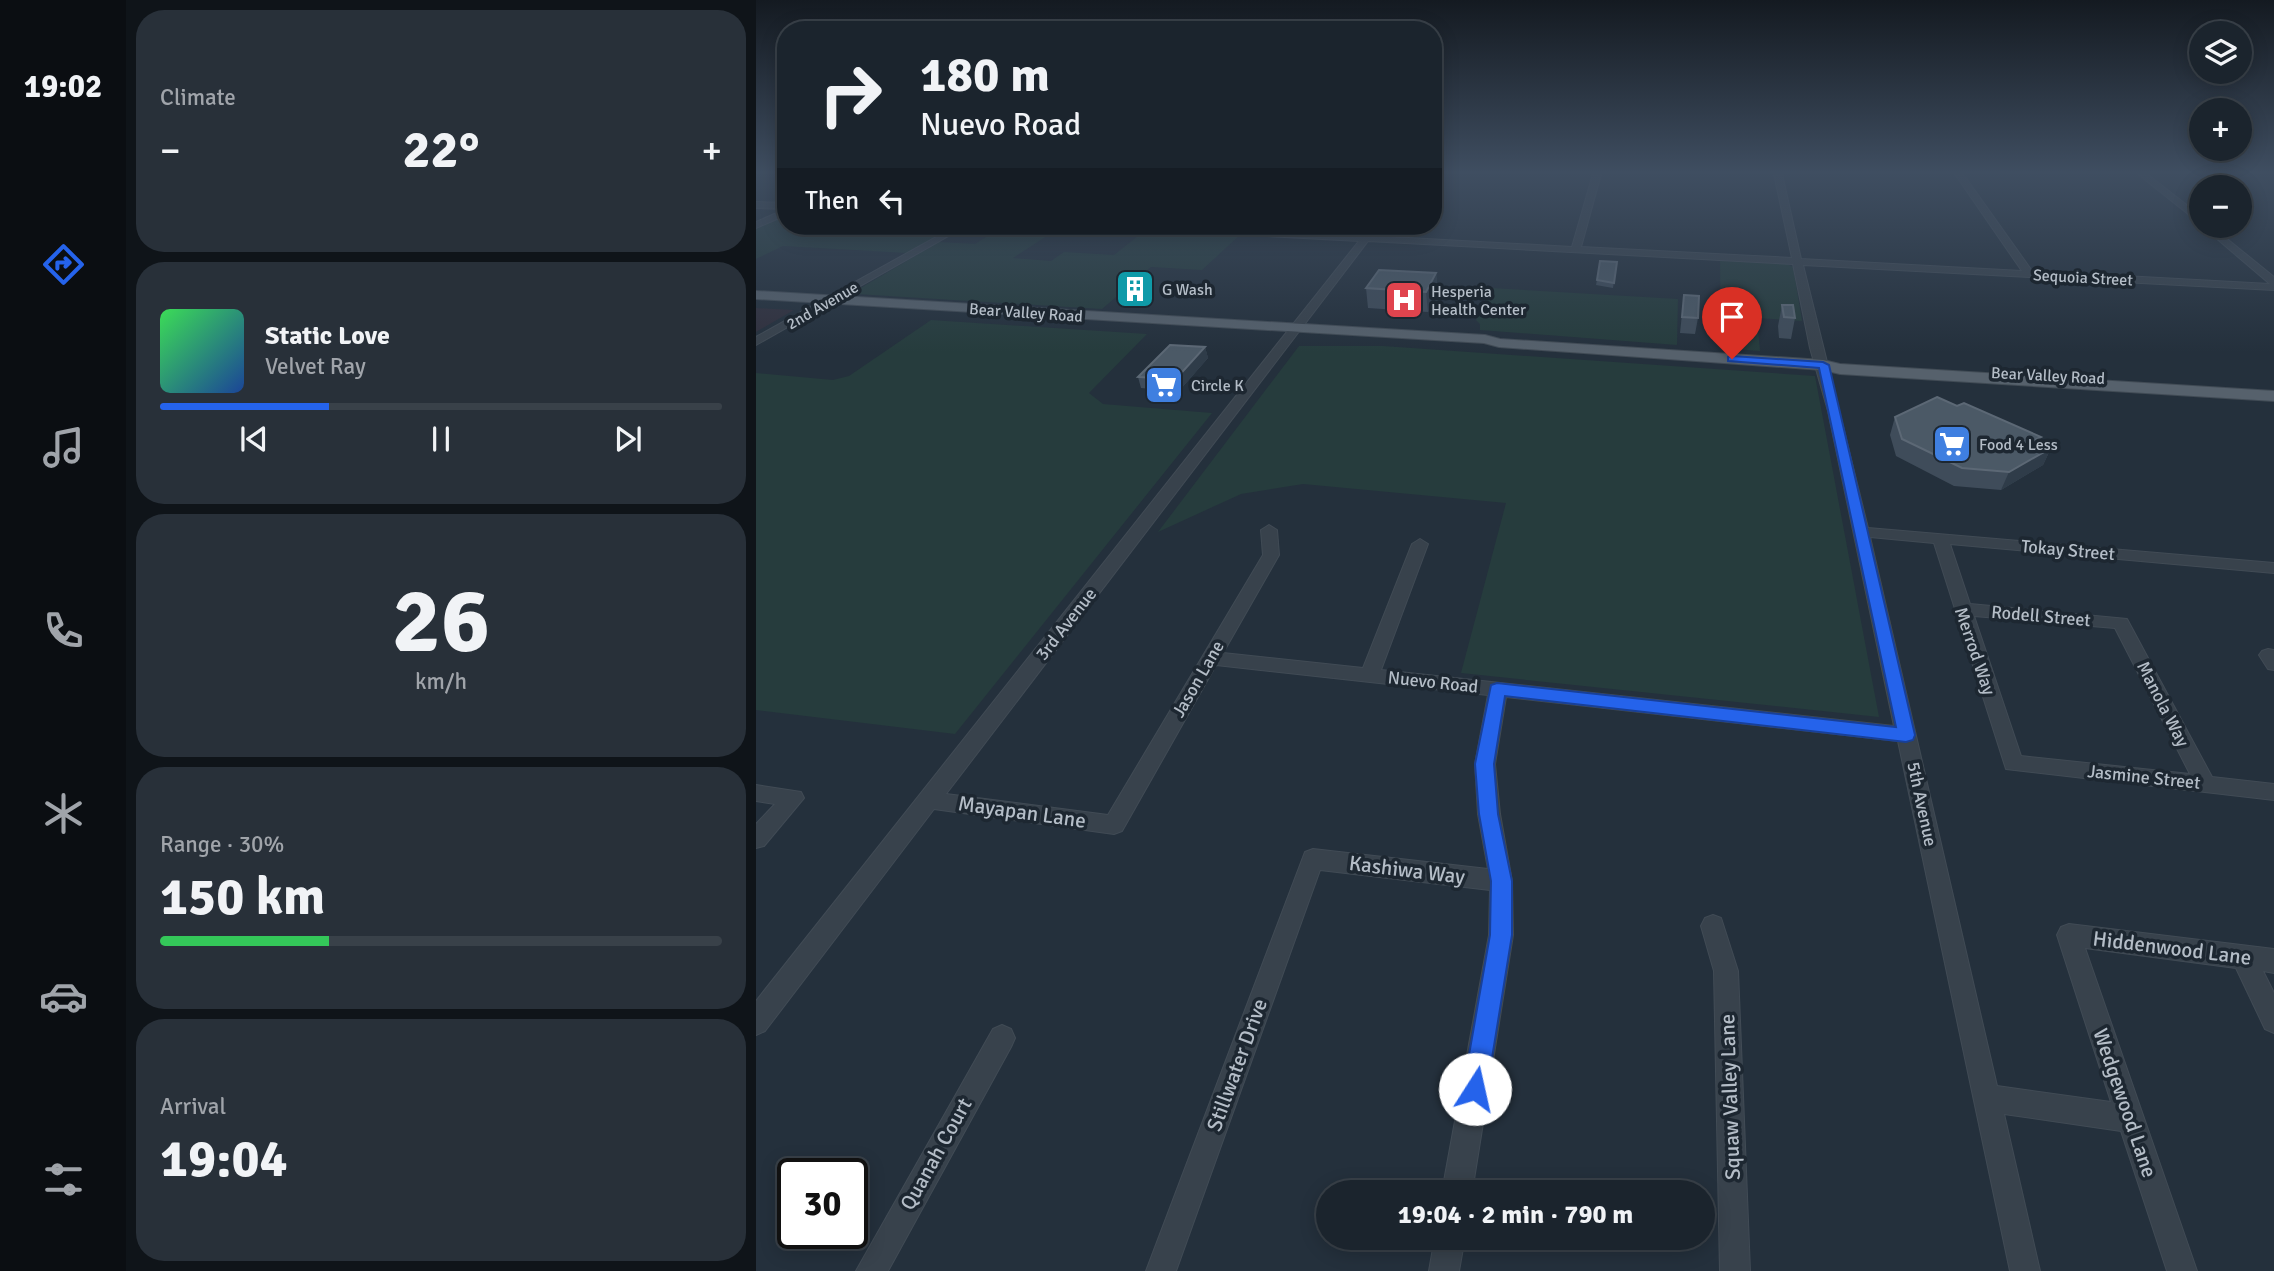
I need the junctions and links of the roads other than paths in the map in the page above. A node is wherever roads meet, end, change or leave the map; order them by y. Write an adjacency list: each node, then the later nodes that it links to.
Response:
1 (1580, 233): 9 (street)
2 (1792, 233): 10 (street, 5th Avenue)
3 (2001, 233): 11 (street)
4 (946, 235): 14 (street, 2nd Avenue)
5 (1312, 235): 7 (street, Sequoia Street)
6 (1368, 235): 7 (street, 3rd Avenue)
7 (1366, 238): 9 (street, Sequoia Street); 15 (street, 3rd Avenue)
8 (2220, 238): 12 (street)
9 (1576, 249): 10 (street, Sequoia Street)
10 (1798, 261): 11 (street, Sequoia Street); 18 (street, 5th Avenue)
11 (2029, 274): 12 (street, Sequoia Street)
12 (2274, 284)
13 (756, 295): 14 (main road, Bear Valley Road)
14 (831, 300): 15 (main road, Bear Valley Road); 16 (street, 2nd Avenue)
15 (1295, 329): 17 (main road, Bear Valley Road); 38 (street, 3rd Avenue)
16 (756, 342)
17 (1499, 343): 18 (main road, Bear Valley Road)
18 (1823, 365): 19 (main road, Bear Valley Road); 20 (main road, Bear Valley Road); 24 (street, 5th Avenue)
19 (2206, 383): 20 (main road); 21 (main road, Bear Valley Road)
20 (2097, 386): 22 (main road, Bear Valley Road)
21 (2274, 387)
22 (2274, 396)
23 (1269, 530): 30 (street, Jason Lane)
24 (1861, 533): 25 (street, Tokay Street); 33 (street, 5th Avenue)
25 (1940, 539): 27 (street, Tokay Street); 28 (street, Merrod Way)
26 (1420, 544): 31 (street)
27 (2274, 568)
28 (1961, 609): 29 (street, Rodell Street); 34 (street, Merrod Way)
29 (2121, 623): 35 (street, Manola Way)
30 (1210, 658): 31 (street, Nuevo Road); 39 (street, Jason Lane)
31 (1370, 675): 32 (street, Nuevo Road)
32 (1497, 689): 33 (street, Nuevo Road); 42 (street)
33 (1906, 735): 50 (street, 5th Avenue)
34 (2013, 763): 35 (street, Jasmine Street)
35 (2204, 784): 36 (street, Jasmine Street)
36 (2274, 792)
37 (756, 793): 40 (street)
38 (929, 800): 39 (street, Mayapan Lane); 48 (street, 3rd Avenue)
39 (1114, 825)
40 (756, 839)
41 (1313, 859): 42 (street, Kashiwa Way); 55 (street, Stillwater Drive)
42 (1501, 881): 52 (street)
43 (1713, 926): 57 (street, Squaw Valley Lane)
44 (2069, 935): 45 (street, Hiddenwood Lane); 51 (street, Wedgewood Lane)
45 (2243, 957): 46 (street, Hiddenwood Lane); 47 (street)
46 (2274, 961)
47 (2274, 1020)
48 (756, 1022)
49 (1002, 1038): 54 (street, Quanah Court)
50 (1987, 1098): 51 (street); 58 (street, 5th Avenue)
51 (2130, 1118): 59 (street, Wedgewood Lane)
52 (1459, 1180)
53 (1448, 1250): 56 (street)
54 (871, 1271)
55 (1161, 1271)
56 (1444, 1271)
57 (1735, 1271)
58 (2025, 1271)
59 (2182, 1271)

